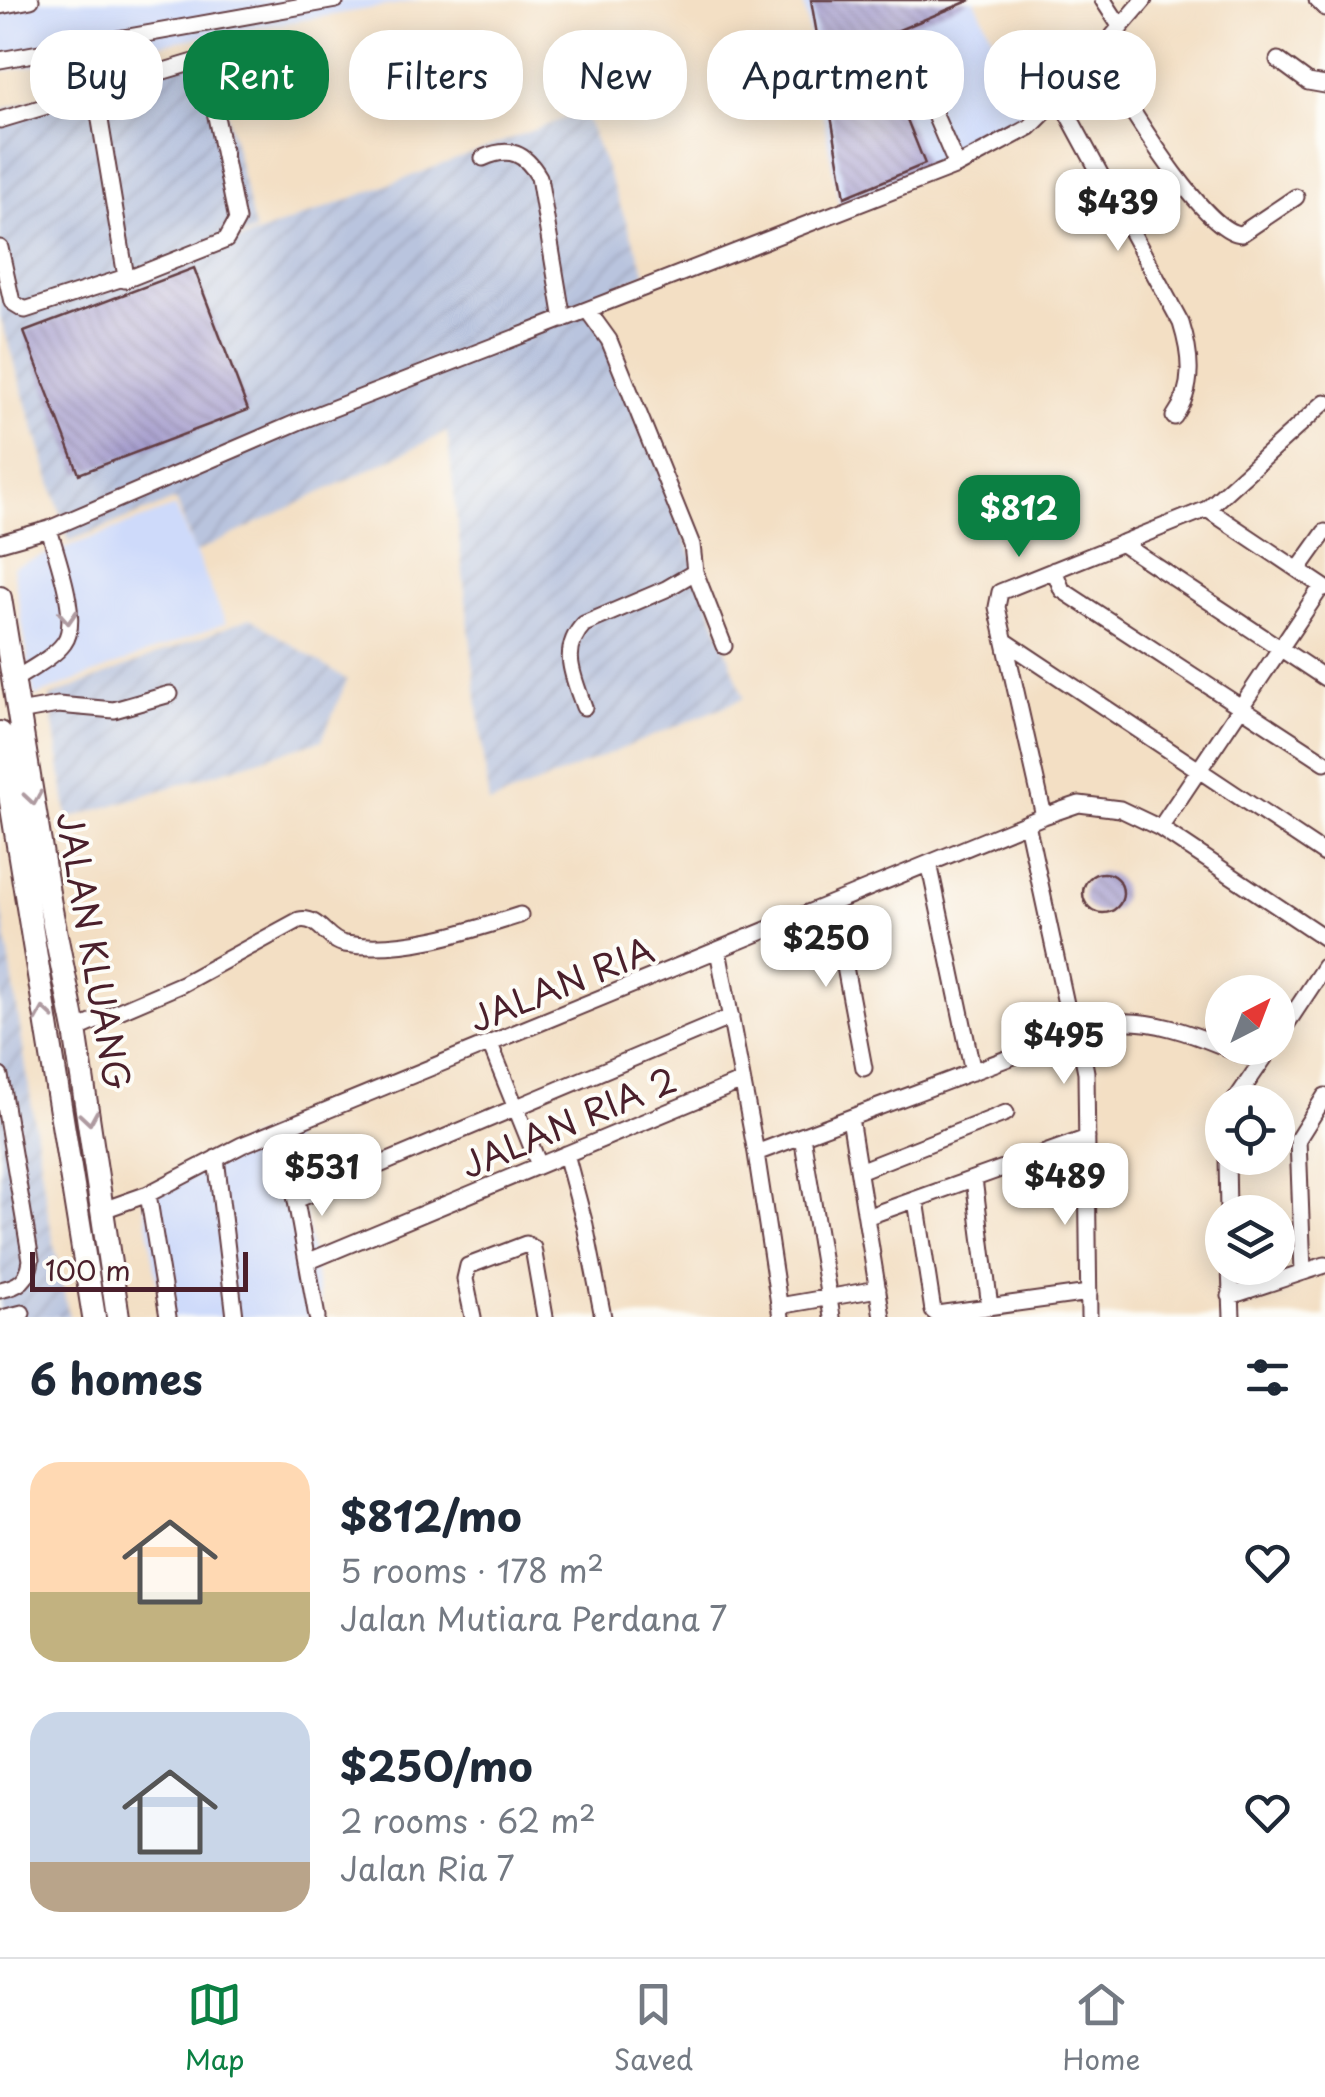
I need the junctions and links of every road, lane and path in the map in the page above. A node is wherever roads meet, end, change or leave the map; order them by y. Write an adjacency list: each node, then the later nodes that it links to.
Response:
1 (31, 0): 6 (street)
2 (336, 0): 10 (street)
3 (1103, 0): 8 (street)
4 (1144, 0): 8 (street)
5 (1317, 0): 7 (street)
6 (0, 6)
7 (1325, 8)
8 (1120, 26): 9 (street)
9 (1117, 30)
10 (0, 60)
11 (1278, 60): 13 (street)
12 (163, 71): 25 (street)
13 (1325, 85)
14 (30, 111): 15 (street)
15 (0, 120)
16 (100, 120): 25 (street)
17 (937, 120): 22 (street)
18 (1037, 120): 22 (street)
19 (1071, 120): 29 (street)
20 (1139, 120): 23 (street)
21 (484, 158): 27 (street)
22 (957, 166): 26 (street)
23 (1296, 197)
24 (0, 248): 25 (street)
25 (126, 277)
26 (588, 311): 27 (street); 37 (street)
27 (563, 320): 31 (street)
28 (1323, 406): 30 (street)
29 (1174, 417)
30 (1208, 509): 33 (street); 36 (street)
31 (49, 528): 34 (street); 44 (street, one-way to 44)
32 (1325, 532): 36 (street)
33 (1121, 543): 35 (street); 42 (street)
34 (0, 544)
35 (1054, 570): 40 (street); 47 (street)
36 (1298, 570): 38 (street)
37 (695, 572): 41 (street); 46 (street)
38 (1324, 587): 42 (street)
39 (0, 598): 44 (highway, JALAN KLUANG)
40 (1005, 641): 51 (street); 52 (street)
41 (724, 646)
42 (1280, 649): 43 (street); 47 (street)
43 (1325, 678)
44 (14, 680): 48 (highway, JALAN KLUANG)
45 (170, 694): 48 (street)
46 (584, 707)
47 (1240, 708): 50 (street); 51 (street)
48 (19, 712): 64 (highway, JALAN KLUANG, one-way to 64)
49 (0, 733): 103 (highway, JALAN KLUANG, one-way to 49)
50 (1325, 762)
51 (1199, 770): 54 (street); 55 (street)
52 (1044, 816): 53 (street, JALAN RIA); 54 (street, JALAN RIA)
53 (1027, 823): 56 (street, JALAN RIA); 65 (street)
54 (1160, 828): 59 (street, JALAN RIA)
55 (1325, 854)
56 (928, 863): 57 (street, JALAN RIA); 69 (street)
57 (833, 903): 60 (street, JALAN RIA); 68 (street)
58 (520, 915): 64 (street)
59 (1325, 938)
60 (718, 950): 63 (street); 67 (street, JALAN RIA)
61 (1325, 966): 62 (street)
62 (1295, 1011)
63 (730, 1017): 71 (street); 73 (street)
64 (75, 1030): 88 (highway, JALAN KLUANG, one-way to 88)
65 (1078, 1032): 66 (street); 69 (street); 78 (street)
66 (1205, 1039)
67 (490, 1044): 73 (street); 76 (street, JALAN RIA)
68 (864, 1068)
69 (974, 1072): 75 (street)
70 (0, 1076): 95 (street)
71 (742, 1081): 79 (street, JALAN RIA 2); 80 (street)
72 (1325, 1096): 92 (street)
73 (516, 1107): 82 (street); 86 (street)
74 (1006, 1113): 83 (street)
75 (850, 1118): 77 (street); 83 (street)
76 (283, 1130): 81 (street, JALAN RIA); 86 (street)
77 (802, 1136): 80 (street); 98 (street)
78 (1086, 1138): 84 (street); 96 (street)
79 (566, 1154): 82 (street, JALAN RIA 2); 110 (street)
80 (756, 1154): 100 (street)
81 (216, 1158): 85 (street, JALAN RIA); 106 (street)
82 (539, 1165): 90 (street, JALAN RIA 2)
83 (859, 1171): 89 (street)
84 (974, 1179): 87 (street); 99 (street)
85 (148, 1194): 88 (street, JALAN RIA); 105 (street)
86 (296, 1200): 90 (street)
87 (916, 1200): 89 (street); 99 (street)
88 (103, 1210): 104 (highway, JALAN KLUANG)
89 (866, 1217): 94 (street)
90 (307, 1262): 107 (street)
91 (1325, 1265): 92 (street)
92 (1302, 1272): 97 (street)
93 (1230, 1285): 97 (street)
94 (878, 1288): 98 (street); 112 (street)
95 (0, 1290)
96 (1089, 1294): 99 (street); 113 (street)
97 (1230, 1296): 114 (street)
98 (829, 1297): 100 (street); 111 (street)
99 (990, 1307)
100 (780, 1311)
101 (22, 1313): 102 (street)
102 (6, 1317)
103 (94, 1317)
104 (118, 1317)
105 (168, 1317)
106 (235, 1317)
107 (317, 1317)
108 (472, 1317): 109 (street)
109 (545, 1317)
110 (604, 1317)
111 (832, 1317)
112 (882, 1317)
113 (1089, 1317)
114 (1232, 1317)

